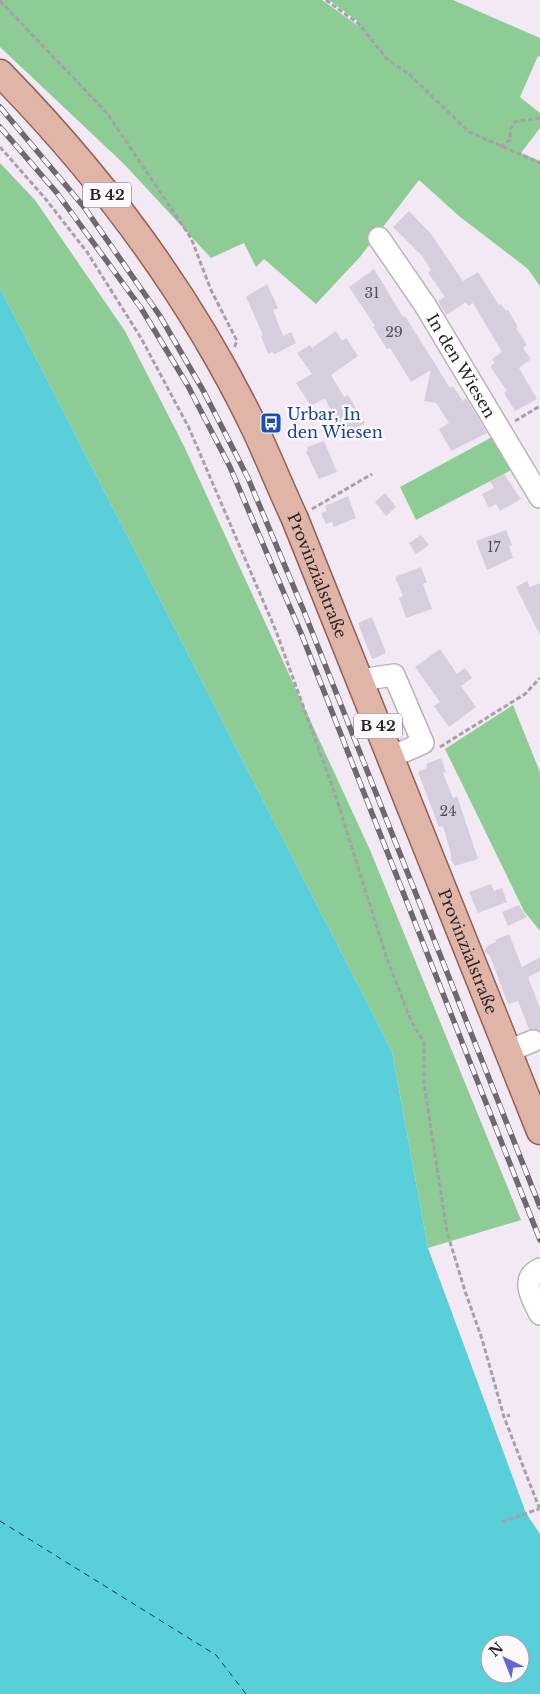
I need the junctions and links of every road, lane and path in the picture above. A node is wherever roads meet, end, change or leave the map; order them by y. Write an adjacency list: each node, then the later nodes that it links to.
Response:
1 (326, 0): 6 (path)
2 (0, 1): 9 (path)
3 (0, 73): 9 (main road, Provinzialstraße / B 42)
4 (540, 117): 6 (path)
5 (0, 147): 24 (path)
6 (500, 147): 7 (path)
7 (540, 163)
8 (379, 238): 11 (street, In den Wiesen)
9 (223, 368): 14 (main road, Provinzialstraße / B 42)
10 (540, 406): 11 (path)
11 (502, 430): 13 (street, In den Wiesen)
12 (372, 474): 14 (path)
13 (540, 497)
14 (295, 519): 16 (main road, Provinzialstraße / B 42)
15 (540, 678): 17 (path)
16 (360, 680): 18 (main road, Provinzialstraße / B 42); 18 (street)
17 (434, 749)
18 (391, 758): 20 (main road, Provinzialstraße / B 42)
19 (533, 1041): 20 (street)
20 (508, 1051): 21 (main road, Provinzialstraße / B 42)
21 (539, 1125)
22 (540, 1269): 23 (street)
23 (540, 1314)
24 (540, 1510): 25 (path)
25 (501, 1522)

